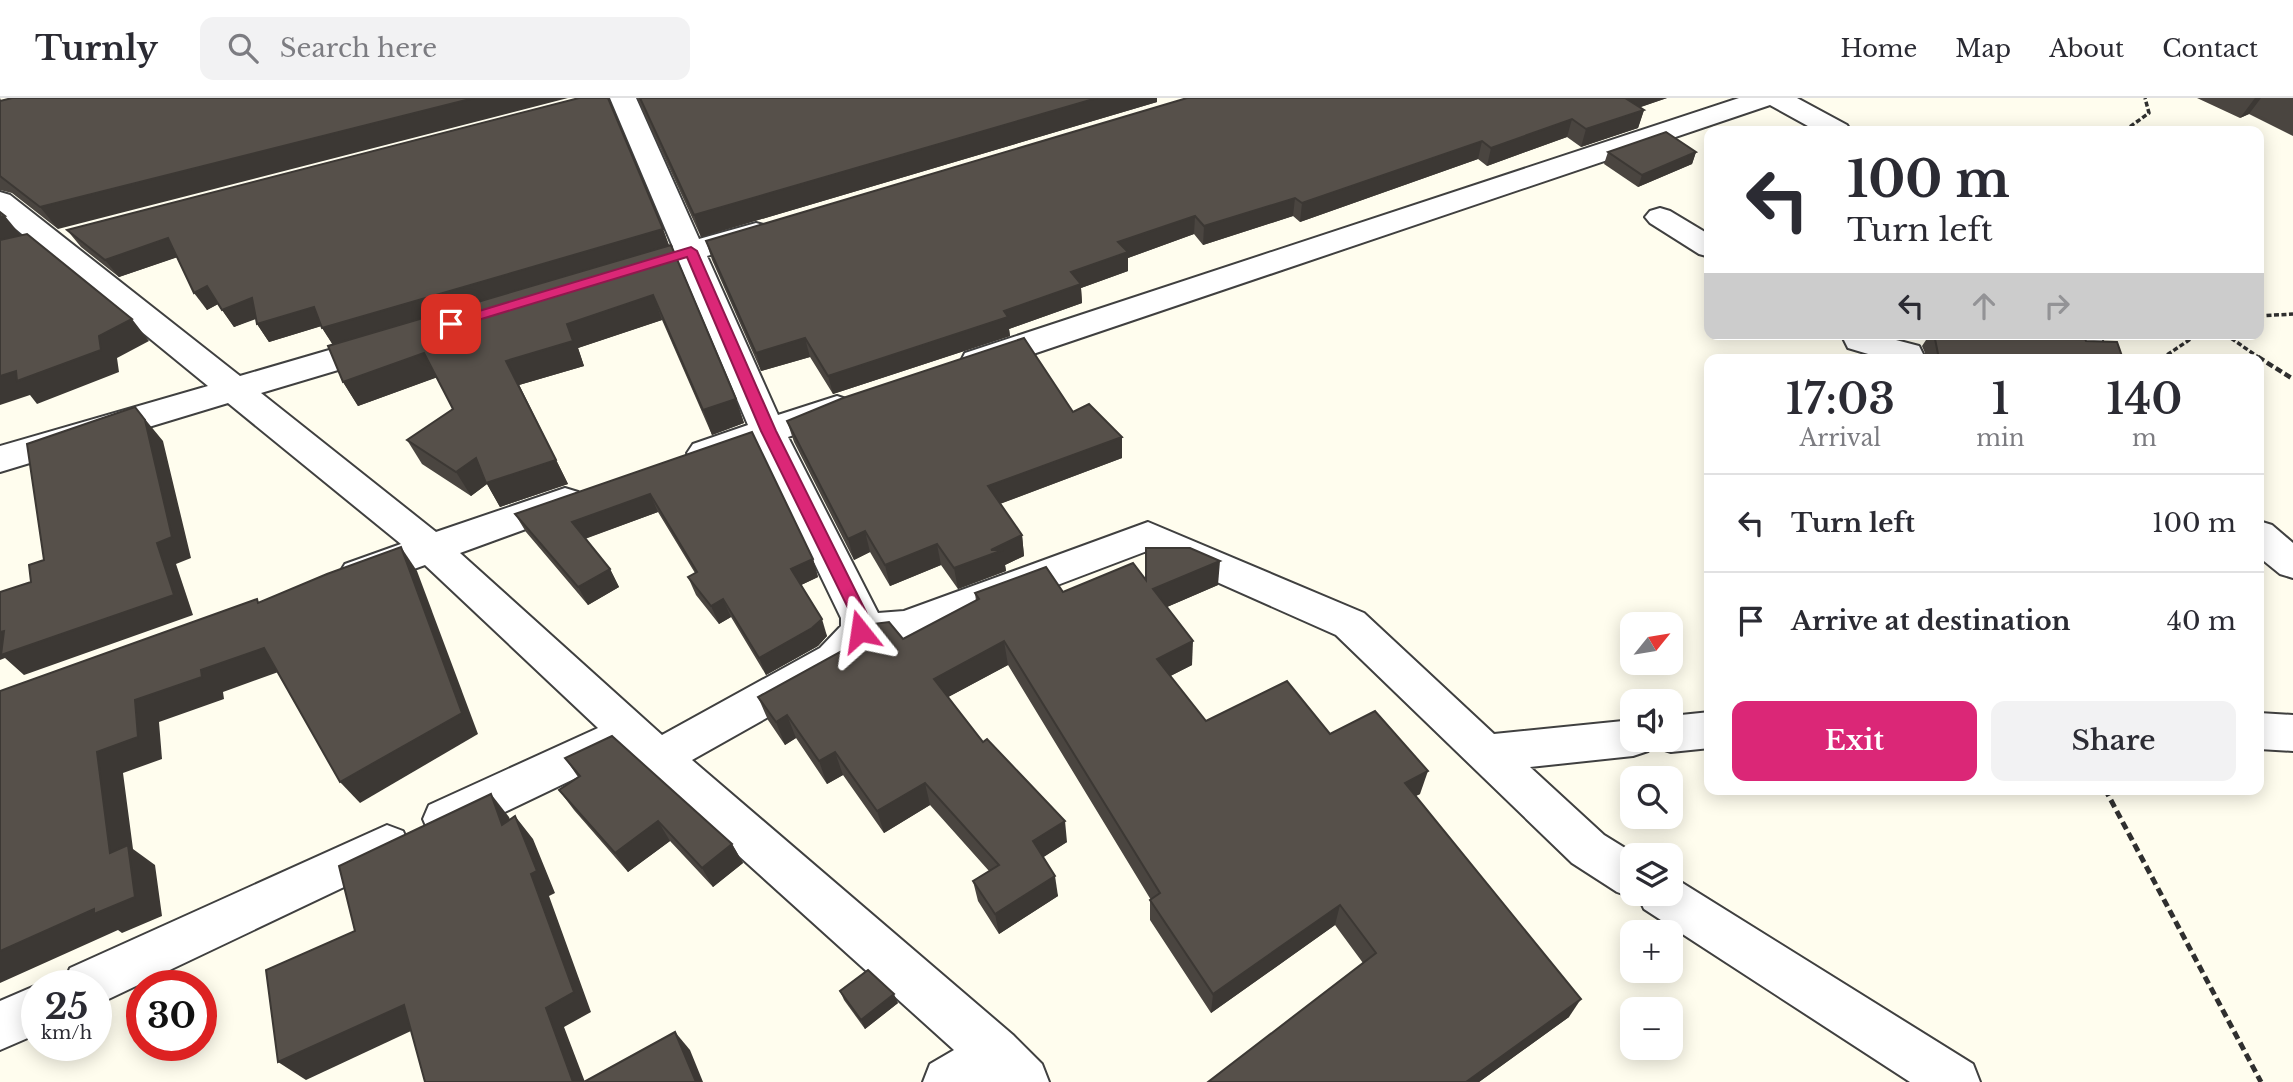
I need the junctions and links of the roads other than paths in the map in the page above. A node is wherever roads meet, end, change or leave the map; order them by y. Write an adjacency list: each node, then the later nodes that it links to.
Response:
1 (1765, 98): 4 (street)
2 (1777, 98): 5 (street)
3 (610, 99): 12 (street)
4 (1711, 125)
5 (1828, 126)
6 (1704, 127): 18 (street)
7 (0, 201): 10 (street)
8 (1660, 217): 11 (street)
9 (784, 224): 12 (street)
10 (66, 238): 13 (street); 19 (street)
11 (1704, 244)
12 (691, 251): 14 (street); 21 (street)
13 (13, 252)
14 (597, 280)
15 (411, 337): 19 (street)
16 (1864, 340): 17 (street)
17 (1907, 354)
18 (953, 369)
19 (237, 389): 22 (street); 26 (street)
20 (860, 400): 21 (street)
21 (768, 431): 23 (street); 29 (street)
22 (0, 459)
23 (677, 462)
24 (587, 494): 26 (street)
25 (2264, 539): 27 (street)
26 (430, 548): 28 (street); 35 (street)
27 (2293, 564)
28 (326, 585)
29 (860, 631): 35 (street); 36 (street)
30 (1704, 731): 32 (street)
31 (2264, 731): 33 (street)
32 (1683, 733)
33 (2293, 733)
34 (1620, 739): 36 (street)
35 (645, 745): 39 (street); 42 (street)
36 (1486, 753): 37 (street)
37 (1620, 869)
38 (1679, 906): 44 (street)
39 (112, 974)
40 (21, 1016): 41 (street)
41 (0, 1026)
42 (1010, 1067): 43 (street)
43 (948, 1082)
44 (1955, 1082)

